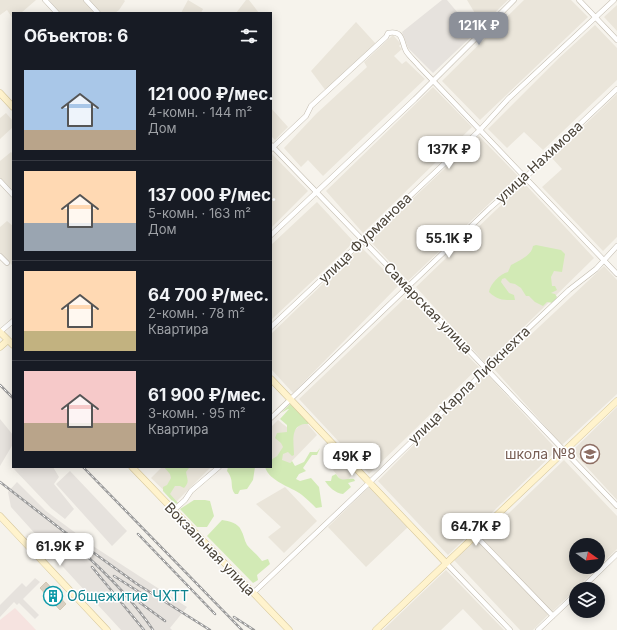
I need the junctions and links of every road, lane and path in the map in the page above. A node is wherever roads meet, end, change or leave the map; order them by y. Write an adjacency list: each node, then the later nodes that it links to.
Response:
1 (46, 0): 6 (street)
2 (86, 0): 7 (street)
3 (514, 0): 10 (street)
4 (580, 0): 8 (street)
5 (614, 0): 8 (street, улица Фурманова)
6 (56, 12)
7 (97, 12)
8 (596, 17): 9 (street); 14 (street, улица Фурманова)
9 (617, 40)
10 (433, 80): 14 (street); 15 (street); 18 (street)
11 (617, 89): 16 (street, улица Нахимова)
12 (0, 93): 13 (street)
13 (12, 106)
14 (480, 130): 16 (street); 21 (street, улица Фурманова)
15 (272, 148): 18 (street, Самарская улица)
16 (524, 178): 24 (street); 27 (street, улица Нахимова)
17 (0, 182): 19 (street)
18 (315, 192): 20 (street); 21 (street, Самарская улица)
19 (12, 194)
20 (272, 235)
21 (363, 240): 27 (street, Самарская улица); 29 (street, улица Фурманова)
22 (617, 246): 24 (street, улица Карла Либкнехта)
23 (0, 256): 25 (street)
24 (603, 259): 26 (street); 34 (street, улица Карла Либкнехта)
25 (7, 263)
26 (617, 274)
27 (408, 287): 34 (street, Самарская улица); 36 (street, улица Нахимова)
28 (12, 322): 30 (street)
29 (272, 326)
30 (0, 332): 31 (street)
31 (8, 340): 32 (street); 33 (street)
32 (12, 344)
33 (0, 347)
34 (486, 369): 39 (street, Самарская улица); 42 (street, улица Карла Либкнехта)
35 (272, 380): 36 (street)
36 (291, 400): 38 (street, улица Нахимова); 42 (street)
37 (617, 401): 39 (street)
38 (272, 417)
39 (564, 451): 43 (street, Самарская улица); 46 (street)
40 (133, 468): 44 (street, Вокзальная улица)
41 (218, 468): 44 (street)
42 (370, 482): 48 (street); 50 (street, улица Карла Либкнехта)
43 (617, 506)
44 (174, 510): 50 (street, Вокзальная улица)
45 (0, 516): 53 (street)
46 (475, 535): 48 (street); 52 (street)
47 (617, 554): 49 (street)
48 (446, 563): 55 (street); 56 (street)
49 (588, 582)
50 (252, 593): 54 (street, Вокзальная улица)
51 (569, 601): 52 (street)
52 (553, 616): 57 (street)
53 (107, 630)
54 (289, 630)
55 (376, 630)
56 (510, 630)
57 (538, 630)

